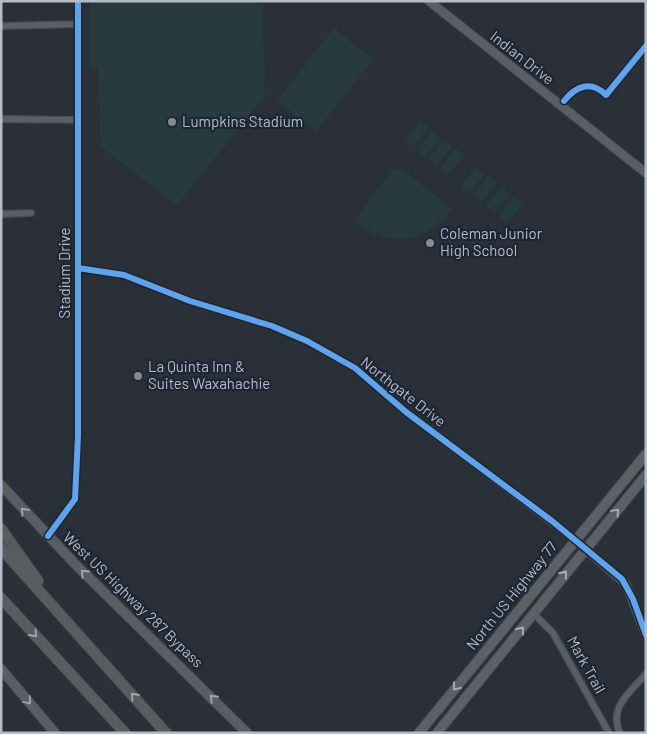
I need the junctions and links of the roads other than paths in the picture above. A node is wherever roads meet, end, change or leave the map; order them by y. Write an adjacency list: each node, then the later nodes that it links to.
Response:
1 (78, 1): 3 (street, Stadium Drive)
2 (429, 1): 7 (street, Indian Drive)
3 (78, 24): 4 (street); 6 (street, Stadium Drive)
4 (1, 26)
5 (1, 119): 6 (street)
6 (78, 120): 10 (street, Stadium Drive)
7 (646, 173)
8 (31, 213): 9 (street)
9 (1, 214)
10 (78, 268): 15 (street, Stadium Drive); 16 (street, Northgate Drive)
11 (646, 454): 16 (main road, North US Highway 77)
12 (646, 475): 18 (main road, North US Highway 77, one-way to 12)
13 (1, 486): 15 (main road, West US Highway 287 Bypass, one-way to 13)
14 (1, 528): 20 (highway)
15 (48, 536): 30 (main road, West US Highway 287 Bypass, one-way to 15)
16 (576, 540): 18 (street, Northgate Drive); 23 (main road, North US Highway 77)
17 (1, 548): 20 (highway)
18 (585, 548): 21 (main road, North US Highway 77, one-way to 18); 22 (street, Northgate Drive)
19 (1, 598): 28 (highway, one-way to 28)
20 (58, 611): 29 (highway, one-way to 20)
21 (534, 614): 24 (main road, North US Highway 77, one-way to 21); 33 (street, Mark Trail)
22 (646, 635)
23 (486, 649): 24 (main road); 31 (main road, North US Highway 77, one-way to 31)
24 (496, 659): 32 (main road, North US Highway 77)
25 (1, 669): 27 (main road, one-way to 27)
26 (646, 674): 34 (street)
27 (54, 733)
28 (125, 733)
29 (166, 733)
30 (247, 733)
31 (419, 733)
32 (437, 733)
33 (609, 733)
34 (620, 733)

